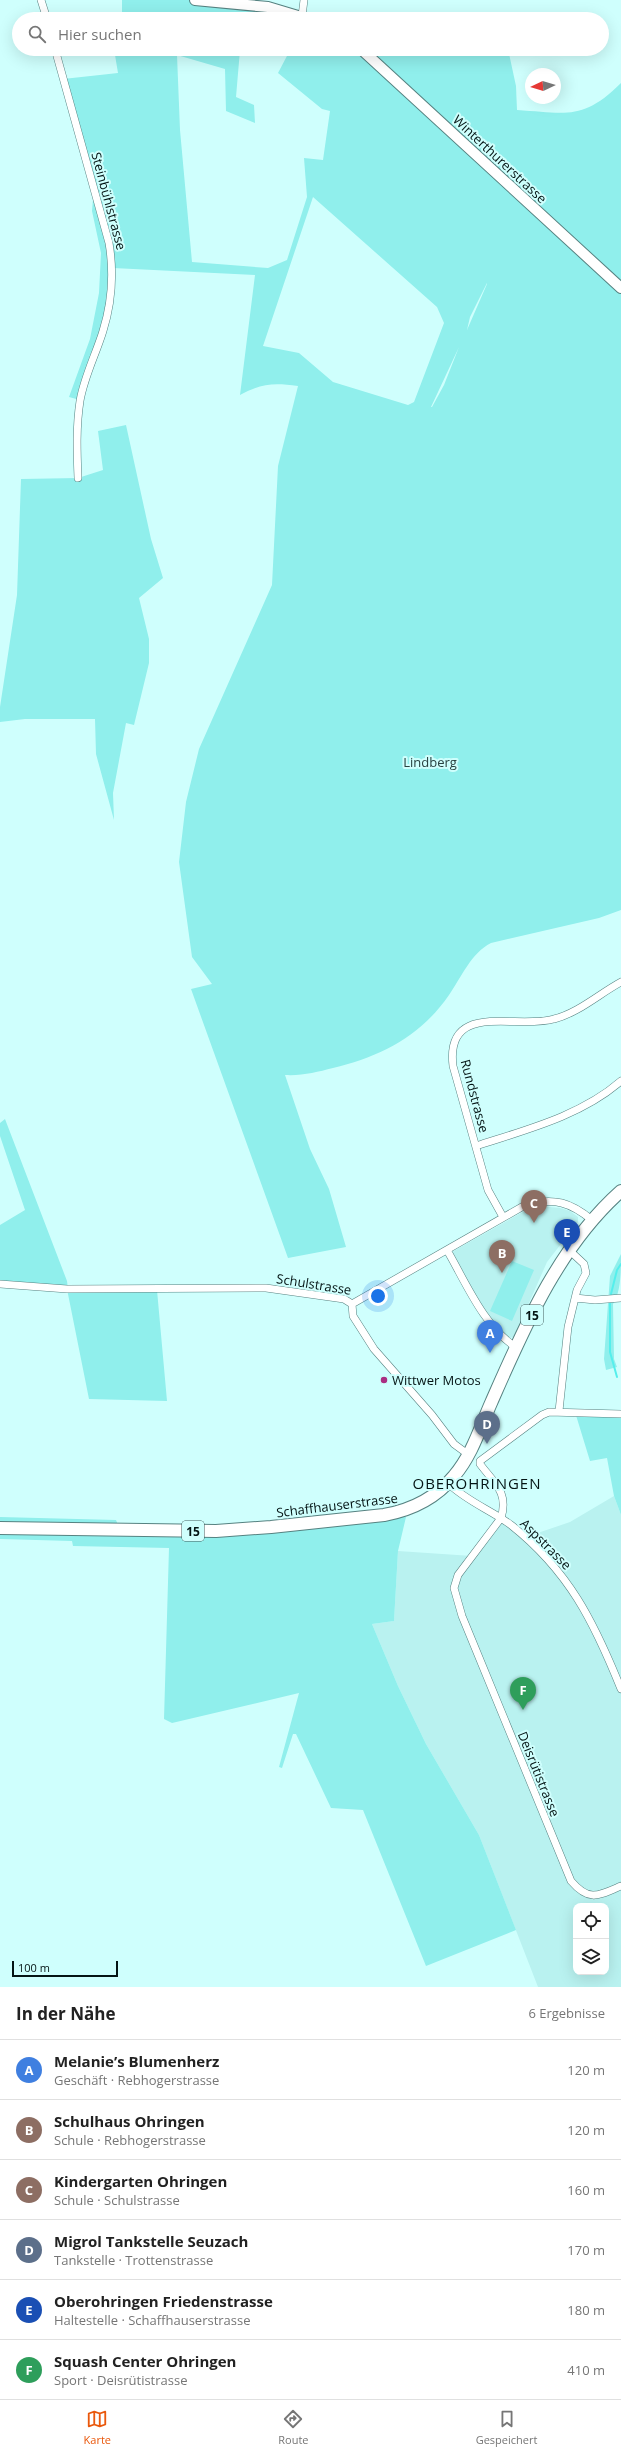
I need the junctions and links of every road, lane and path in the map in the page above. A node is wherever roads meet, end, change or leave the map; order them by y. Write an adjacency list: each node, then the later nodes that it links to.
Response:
1 (41, 0): 4 (street)
2 (195, 0): 5 (main road)
3 (304, 0): 6 (street)
4 (45, 12)
5 (285, 12)
6 (305, 12)
7 (57, 56): 10 (street, Steinbühlstrasse)
8 (369, 56): 9 (main road, Winterthurerstrasse)
9 (621, 288)
10 (78, 478)
11 (621, 982): 13 (street, Rundstrasse)
12 (621, 1081): 13 (street)
13 (476, 1146): 15 (street, Rundstrasse)
14 (621, 1191): 16 (main road, Schaffhauserstrasse / 15)
15 (503, 1217): 16 (street, Schulstrasse); 17 (street, Schulstrasse)
16 (592, 1220): 18 (main road, Schaffhauserstrasse / 15)
17 (447, 1250): 22 (street, Schulstrasse); 23 (street)
18 (569, 1250): 20 (street); 23 (main road, Schaffhauserstrasse / 15)
19 (0, 1284): 22 (street, Schulstrasse)
20 (575, 1298): 21 (street); 24 (street)
21 (621, 1298)
22 (352, 1304): 26 (street)
23 (517, 1348): 26 (main road, Schaffhauserstrasse / 15)
24 (559, 1411): 25 (street); 28 (street)
25 (621, 1414)
26 (468, 1455): 27 (main road, Schaffhauserstrasse / 15)
27 (448, 1483): 28 (street, Aspstrasse); 29 (main road, Schaffhauserstrasse / 15)
28 (501, 1518): 30 (street, Aspstrasse); 32 (street, Deisrütistrasse)
29 (0, 1528)
30 (619, 1679): 31 (street, Aspstrasse)
31 (621, 1689)
32 (621, 1886)

